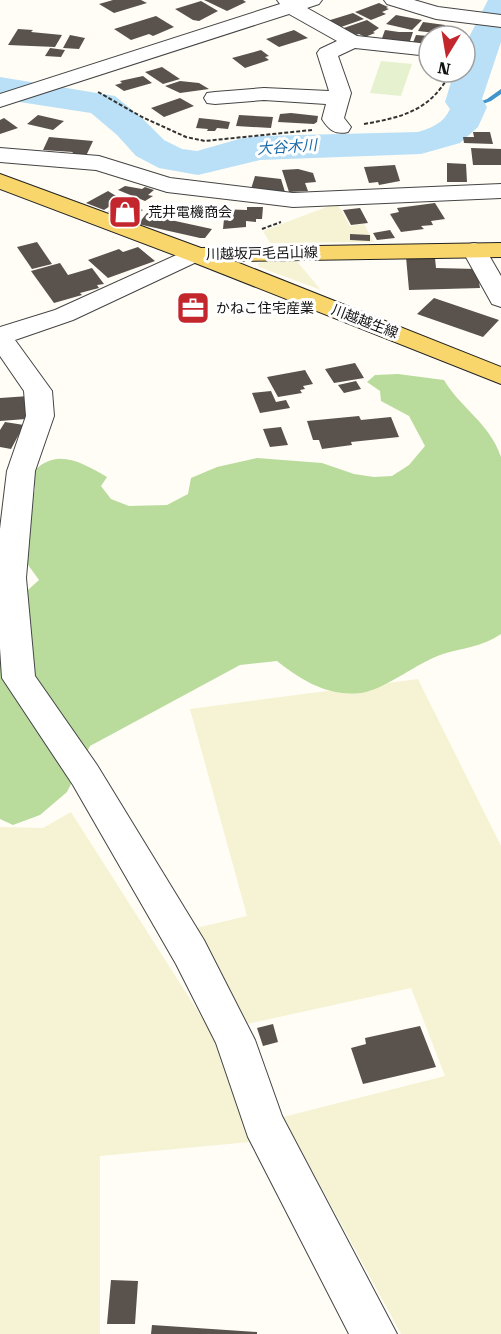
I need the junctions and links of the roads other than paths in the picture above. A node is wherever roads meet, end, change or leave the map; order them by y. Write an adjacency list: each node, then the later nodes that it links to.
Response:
1 (312, 0): 3 (street)
2 (394, 0): 5 (street)
3 (289, 3): 6 (street); 10 (street)
4 (501, 21): 5 (street)
5 (468, 24)
6 (352, 42): 7 (street); 9 (street)
7 (417, 49)
8 (215, 98): 9 (street)
9 (339, 98): 11 (street)
10 (0, 101)
11 (340, 127)
12 (0, 155): 14 (street)
13 (0, 181): 17 (main road, 川越坂戸毛呂山線)
14 (501, 191)
15 (474, 250): 16 (main road, 川越坂戸毛呂山線); 17 (main road, 川越坂戸毛呂山線); 18 (street)
16 (501, 250)
17 (194, 254): 19 (street); 20 (main road, 川越越生線)
18 (501, 299)
19 (0, 337): 21 (street)
20 (501, 376)
21 (375, 1334)

